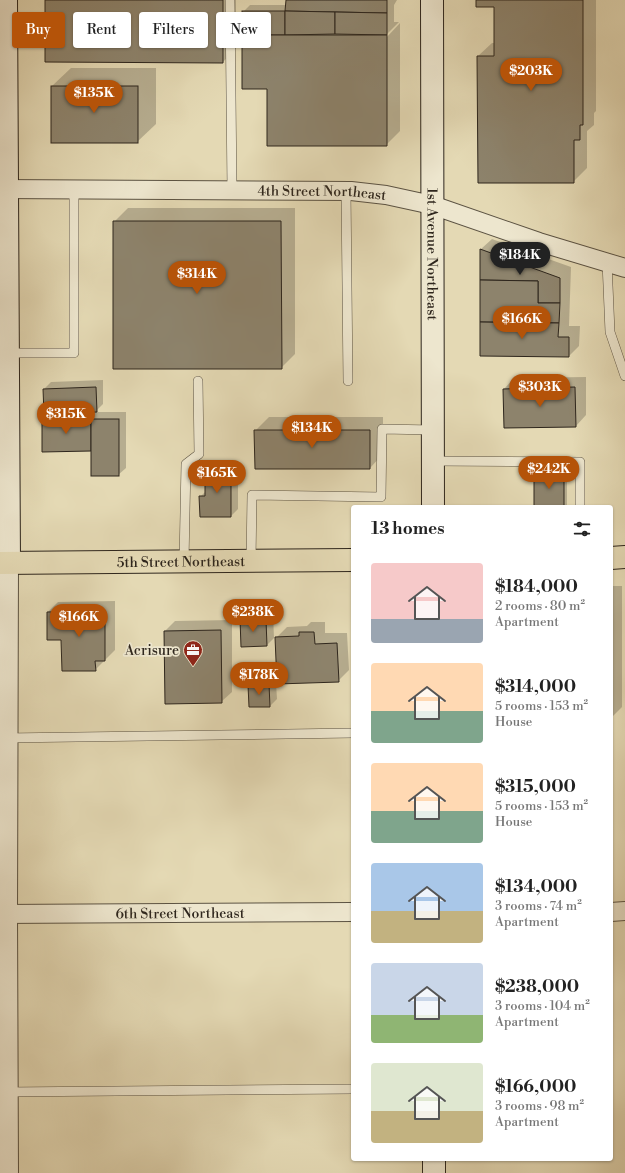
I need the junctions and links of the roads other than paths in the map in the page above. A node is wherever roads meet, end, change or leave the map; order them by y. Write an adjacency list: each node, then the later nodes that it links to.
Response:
1 (6, 0): 4 (street)
2 (230, 0): 6 (lane)
3 (432, 0): 8 (street, 1st Avenue Northeast)
4 (3, 189): 5 (street, 4th Street Northeast); 11 (street)
5 (74, 190): 6 (street, 4th Street Northeast); 11 (lane)
6 (232, 190): 7 (street, 4th Street Northeast)
7 (346, 191): 8 (street, 4th Street Northeast); 15 (lane)
8 (432, 205): 9 (street, 4th Street Northeast); 16 (street, 1st Avenue Northeast)
9 (607, 262): 10 (street, 4th Street Northeast); 12 (lane)
10 (625, 268)
11 (8, 353): 13 (street)
12 (625, 376)
13 (4, 381): 25 (street)
14 (198, 381): 23 (lane)
15 (348, 381)
16 (433, 430): 17 (street, 1st Avenue Northeast); 24 (lane)
17 (433, 461): 18 (street, 1st Avenue Northeast); 19 (lane)
18 (433, 505)
19 (580, 505)
20 (625, 557): 21 (main road)
21 (613, 558)
22 (351, 560): 24 (main road, 5th Street Northeast)
23 (184, 561): 24 (main road, 5th Street Northeast); 25 (main road, 5th Street Northeast)
24 (251, 561)
25 (4, 563): 27 (street)
26 (351, 734): 27 (lane)
27 (4, 738): 31 (street)
28 (625, 911): 30 (street)
29 (351, 912): 31 (street, 6th Street Northeast)
30 (613, 912)
31 (4, 914): 33 (street)
32 (351, 1089): 33 (lane)
33 (4, 1092): 35 (street)
34 (434, 1161): 36 (street)
35 (10, 1173)
36 (434, 1173)

